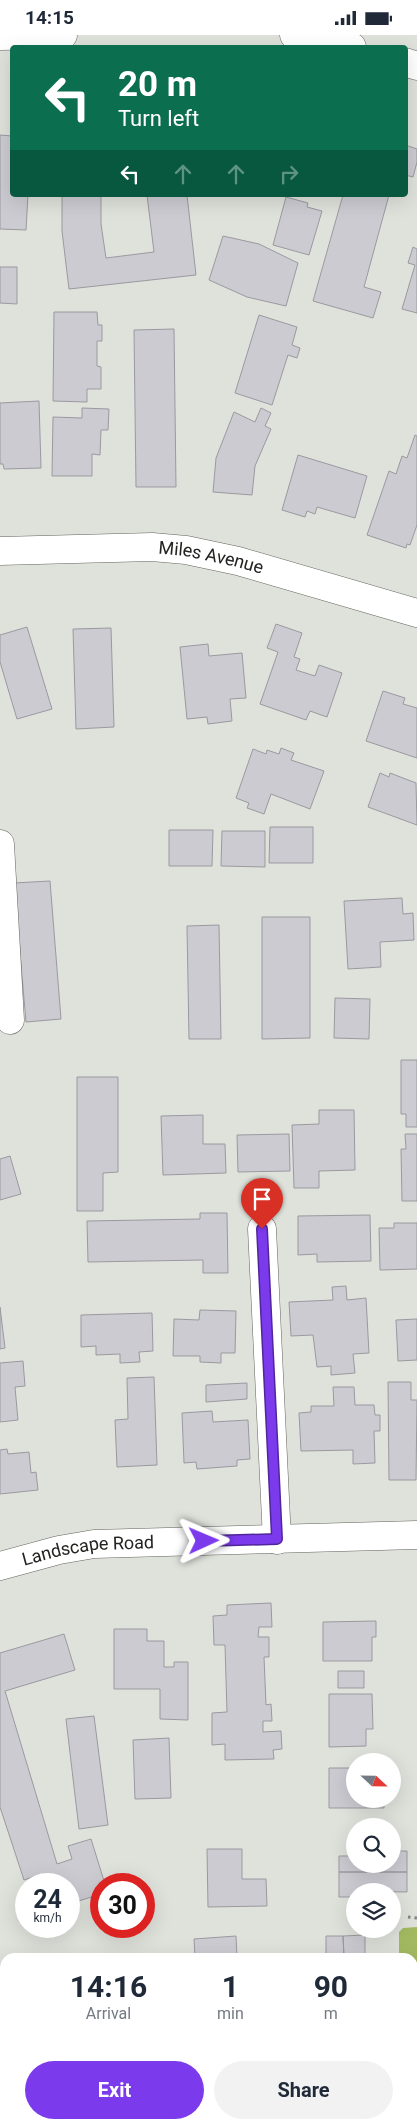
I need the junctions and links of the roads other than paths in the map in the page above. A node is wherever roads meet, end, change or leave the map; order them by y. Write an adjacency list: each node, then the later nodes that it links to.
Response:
1 (63, 35): 3 (street)
2 (294, 35): 4 (street)
3 (0, 36)
4 (342, 45)
5 (0, 551): 6 (street, Miles Avenue)
6 (417, 613)
7 (0, 844): 8 (street)
8 (10, 1020)
9 (262, 1229): 11 (street)
10 (417, 1535): 11 (street, Landscape Road)
11 (277, 1539): 12 (street, Landscape Road)
12 (0, 1566)

